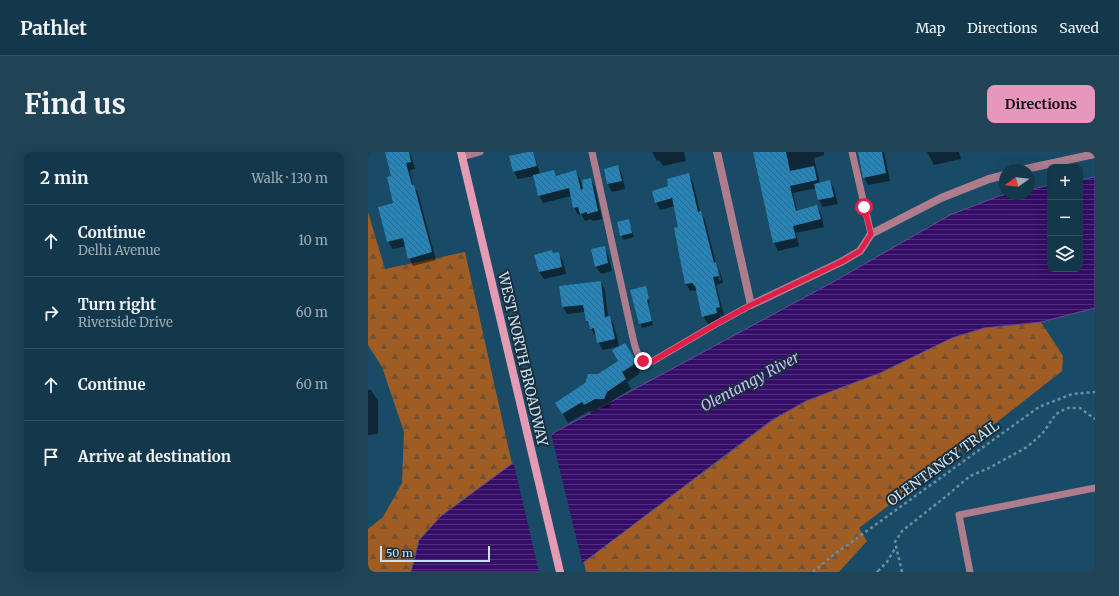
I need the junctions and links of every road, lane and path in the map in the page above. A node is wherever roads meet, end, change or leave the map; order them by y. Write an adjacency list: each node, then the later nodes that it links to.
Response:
1 (480, 152): 5 (lane)
2 (592, 152): 10 (lane)
3 (717, 152): 10 (street)
4 (852, 152): 9 (lane)
5 (461, 154): 15 (main road, WEST NORTH BROADWAY)
6 (1095, 154): 7 (street)
7 (1035, 167)
8 (999, 176): 9 (street)
9 (871, 234): 10 (street)
10 (751, 305)
11 (1095, 392): 16 (path, OLENTANGY TRAIL)
12 (1095, 419): 14 (path)
13 (1095, 488): 20 (lane)
14 (896, 547): 17 (path); 19 (path)
15 (560, 572)
16 (813, 572)
17 (877, 572): 18 (path)
18 (882, 572)
19 (902, 572)
20 (970, 572)

